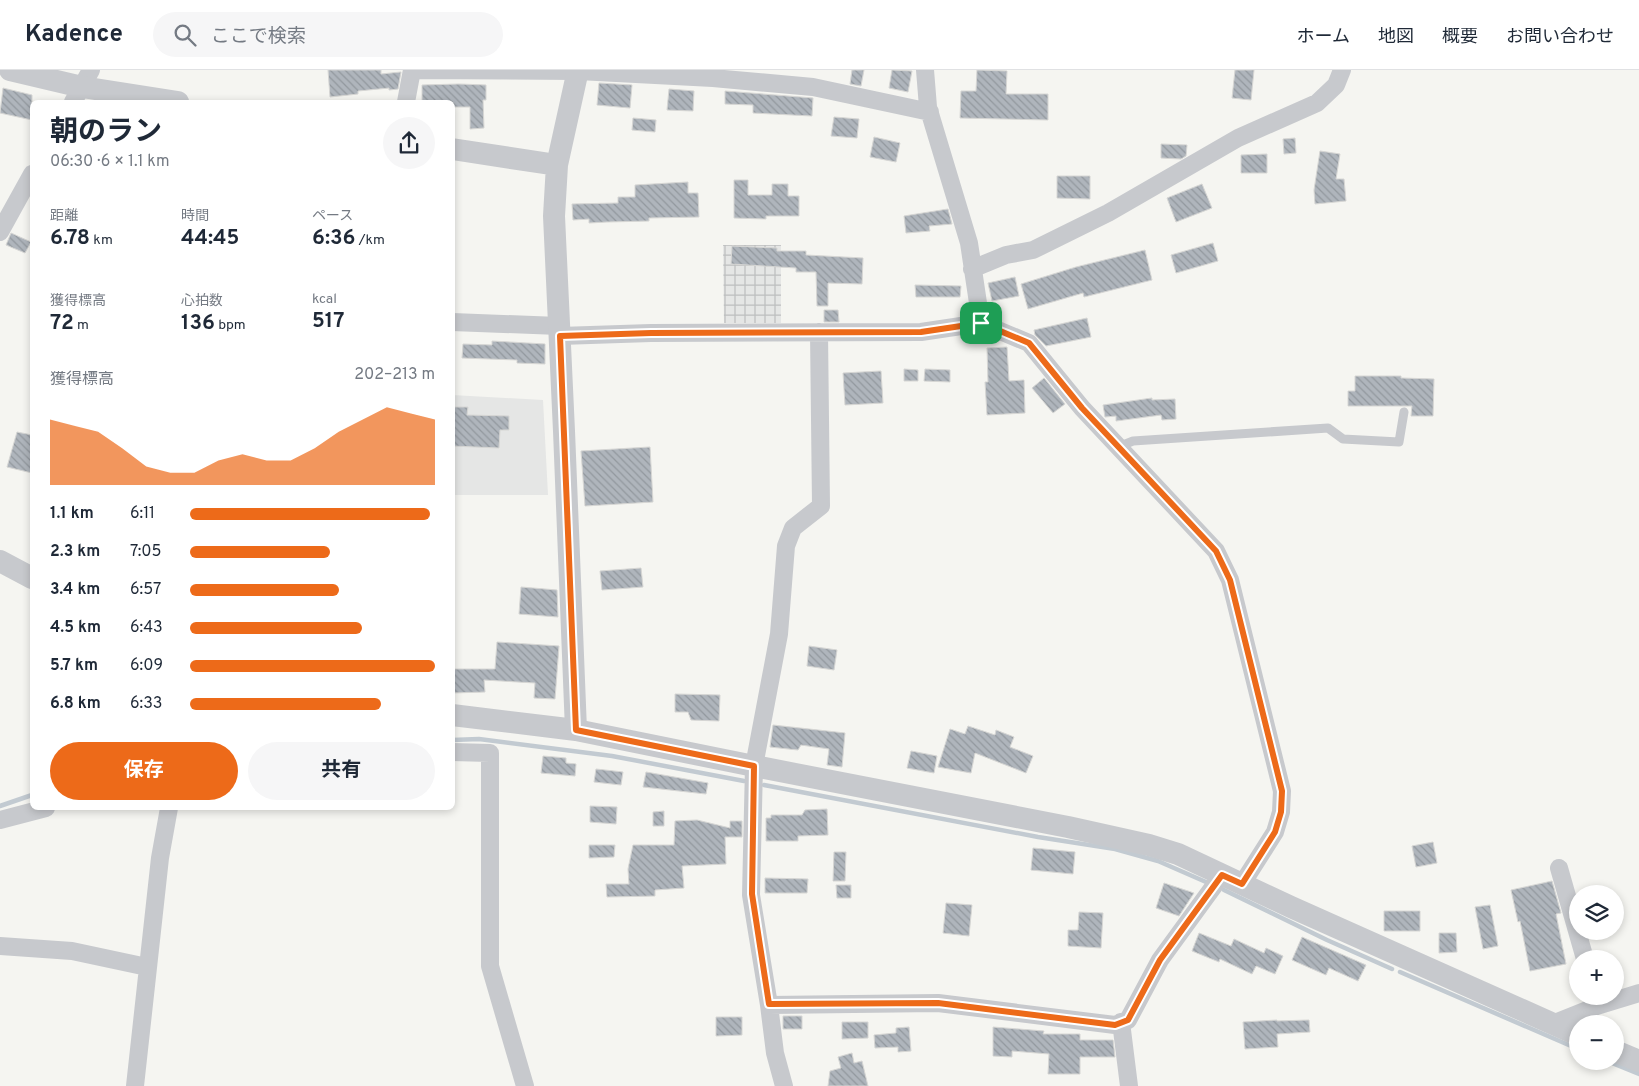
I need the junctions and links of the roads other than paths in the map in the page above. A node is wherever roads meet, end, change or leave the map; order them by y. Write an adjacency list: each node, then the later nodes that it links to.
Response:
1 (528, 70): 5 (street); 8 (street)
2 (925, 70): 9 (street)
3 (1342, 70): 14 (street)
4 (18, 71): 6 (street)
5 (578, 71): 9 (street); 11 (street)
6 (82, 86): 7 (street)
7 (166, 100)
8 (406, 100)
9 (930, 112): 14 (street)
10 (455, 149): 11 (street)
11 (558, 165): 17 (street)
12 (30, 178): 13 (street)
13 (0, 232)
14 (972, 269): 16 (street)
15 (455, 322): 17 (street)
16 (981, 323): 18 (street); 20 (street)
17 (559, 331): 18 (street); 24 (street)
18 (819, 332): 26 (street)
19 (1404, 412): 20 (lane)
20 (1118, 447): 31 (street)
21 (0, 561): 22 (street)
22 (30, 577)
23 (455, 715): 24 (street)
24 (576, 730): 26 (street)
25 (455, 752): 45 (street)
26 (754, 766): 31 (street); 37 (street)
27 (38, 810): 29 (street)
28 (169, 810): 34 (street)
29 (0, 820)
30 (1559, 868): 33 (street)
31 (1232, 879): 39 (street); 40 (street)
32 (0, 946): 34 (street)
33 (1582, 950)
34 (148, 967): 44 (street)
35 (1639, 993): 36 (street)
36 (1624, 996)
37 (769, 1004): 39 (street); 46 (street)
38 (1588, 1005): 40 (street)
39 (1121, 1022): 47 (street)
40 (1552, 1024): 41 (street)
41 (1569, 1031)
42 (1624, 1055): 43 (street)
43 (1639, 1061)
44 (135, 1086)
45 (524, 1086)
46 (784, 1086)
47 (1129, 1086)

